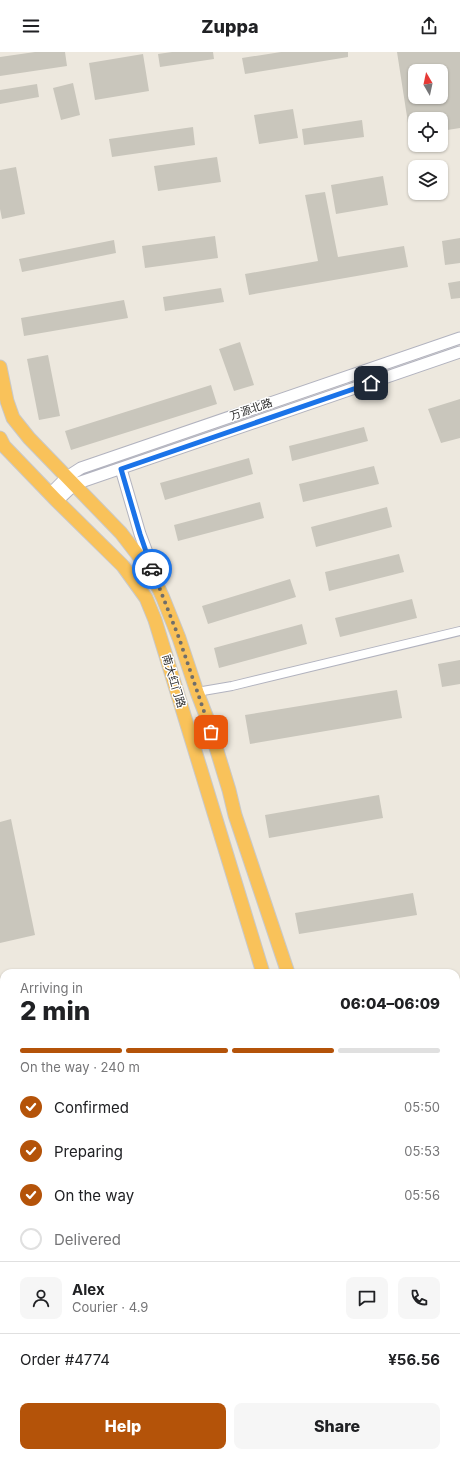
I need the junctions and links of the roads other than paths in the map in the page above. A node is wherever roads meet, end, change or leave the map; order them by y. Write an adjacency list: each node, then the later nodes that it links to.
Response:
1 (460, 338): 6 (main road, 万源北路)
2 (460, 352): 5 (main road, 万源北路)
3 (0, 367): 6 (highway, 南大红门路)
4 (0, 438): 7 (highway, 南大红门路)
5 (121, 469): 6 (main road, 万源北路); 8 (main road)
6 (71, 481): 7 (main road); 8 (highway, 南大红门路)
7 (53, 498): 11 (highway, 南大红门路)
8 (163, 598): 10 (highway, 南大红门路)
9 (460, 631): 10 (street)
10 (197, 692): 12 (highway, 南大红门路)
11 (262, 969)
12 (287, 969)

